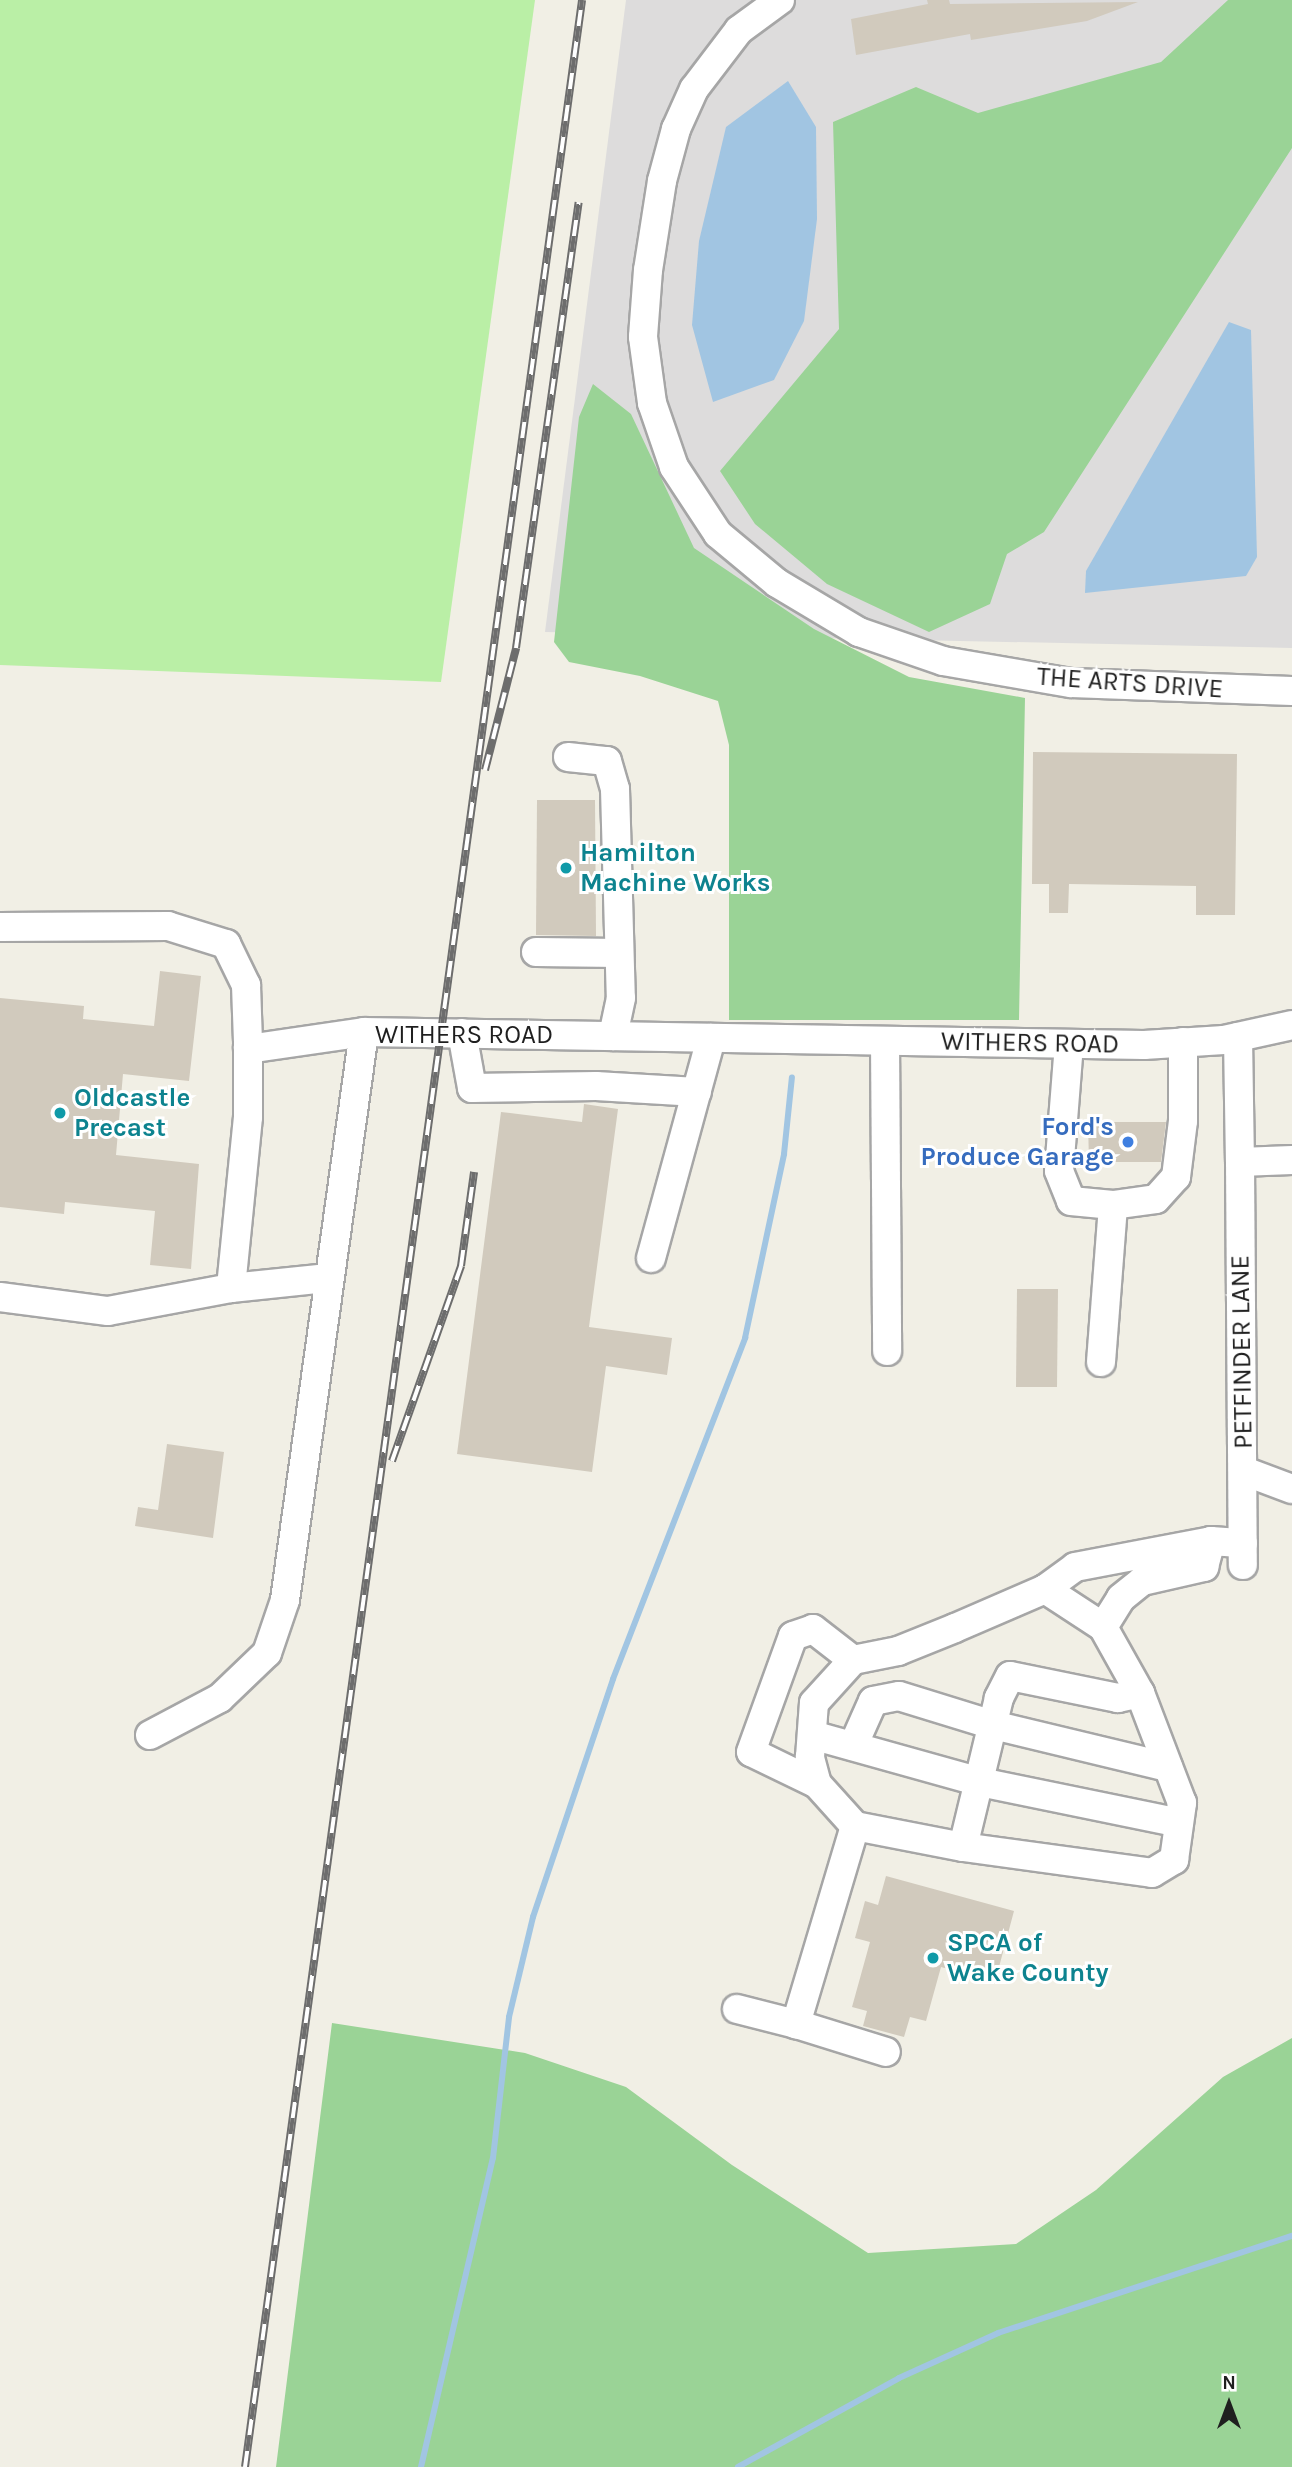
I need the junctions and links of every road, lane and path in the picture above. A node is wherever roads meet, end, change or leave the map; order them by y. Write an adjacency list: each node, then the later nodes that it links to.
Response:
1 (780, 0): 2 (street, THE ARTS DRIVE)
2 (1292, 691)
3 (568, 757): 6 (street)
4 (0, 927): 16 (street)
5 (536, 952): 6 (street)
6 (619, 953): 10 (street)
7 (1292, 1025): 11 (street, WITHERS ROAD)
8 (364, 1032): 9 (street, WITHERS ROAD); 16 (street); 22 (street, WITHERS ROAD)
9 (462, 1033): 10 (street, WITHERS ROAD); 17 (street)
10 (613, 1036): 12 (street, WITHERS ROAD)
11 (1238, 1037): 14 (street, WITHERS ROAD); 19 (street, PETFINDER LANE)
12 (711, 1038): 13 (street, WITHERS ROAD); 17 (street)
13 (885, 1041): 15 (street, WITHERS ROAD); 25 (street)
14 (1183, 1042): 15 (street, WITHERS ROAD); 20 (street)
15 (1069, 1044): 20 (street)
16 (248, 1049): 23 (street)
17 (697, 1092): 21 (street)
18 (1292, 1160): 19 (street)
19 (1240, 1162): 27 (street, PETFINDER LANE)
20 (1113, 1205): 26 (street)
21 (651, 1258)
22 (328, 1278): 23 (street); 35 (street, WITHERS ROAD)
23 (231, 1288): 24 (street)
24 (0, 1297)
25 (887, 1351)
26 (1101, 1362)
27 (1244, 1471): 28 (street); 29 (street, PETFINDER LANE)
28 (1292, 1489)
29 (1211, 1541): 30 (street, PETFINDER LANE); 31 (street)
30 (1045, 1589): 31 (street); 32 (street, PETFINDER LANE)
31 (1103, 1627): 33 (street)
32 (853, 1660): 36 (street); 40 (street)
33 (1140, 1693): 34 (street); 38 (street)
34 (993, 1725): 37 (street); 38 (street); 39 (street)
35 (149, 1735)
36 (812, 1735): 37 (street); 40 (street)
37 (853, 1746): 39 (street)
38 (1168, 1767): 41 (street)
39 (980, 1782): 41 (street); 43 (street)
40 (817, 1784): 42 (street)
41 (1179, 1824): 43 (street)
42 (855, 1826): 43 (street); 45 (street)
43 (963, 1847)
44 (737, 2008): 45 (street)
45 (796, 2024): 46 (street)
46 (886, 2052)

